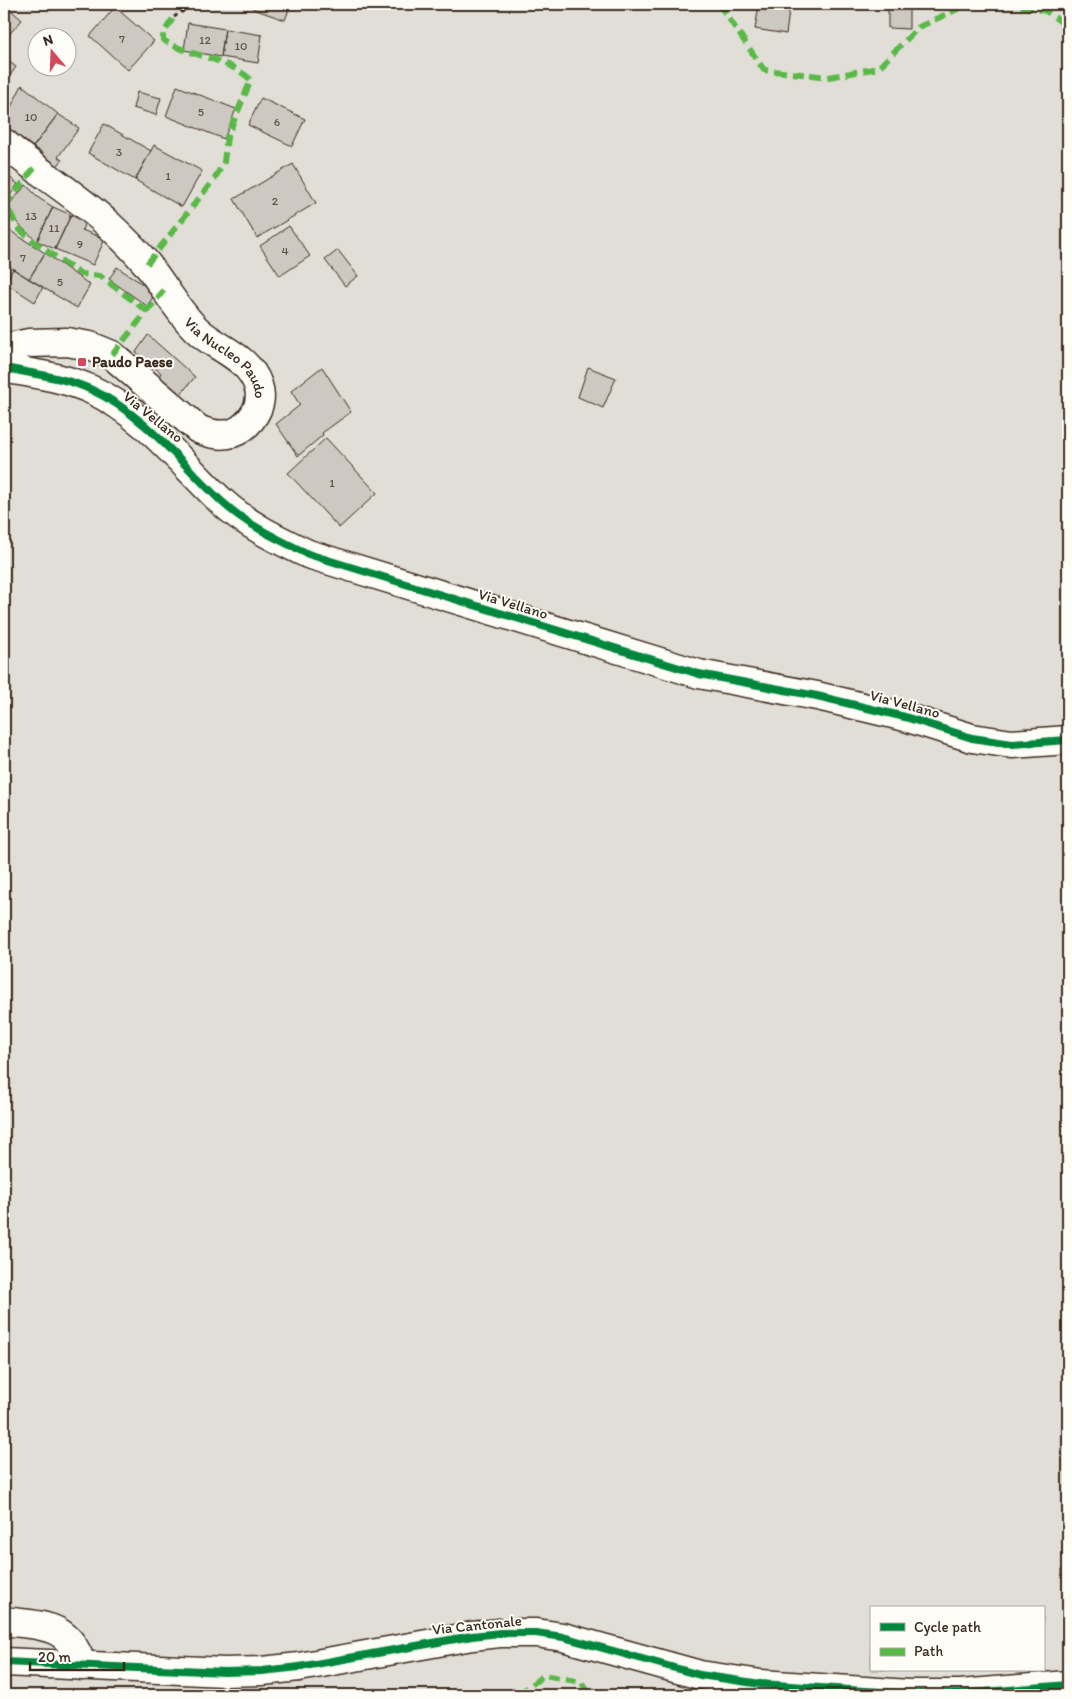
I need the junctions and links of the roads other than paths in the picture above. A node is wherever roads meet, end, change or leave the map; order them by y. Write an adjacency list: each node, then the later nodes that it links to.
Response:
1 (4, 144): 2 (street, Via Nucleo Paudo)
2 (4, 352)
3 (4, 368): 4 (street, Via Vellano)
4 (1068, 740)
5 (4, 1621): 7 (street)
6 (4, 1662): 7 (street, Via Cantonale)
7 (82, 1666): 8 (street, Via Cantonale)
8 (1068, 1685)

